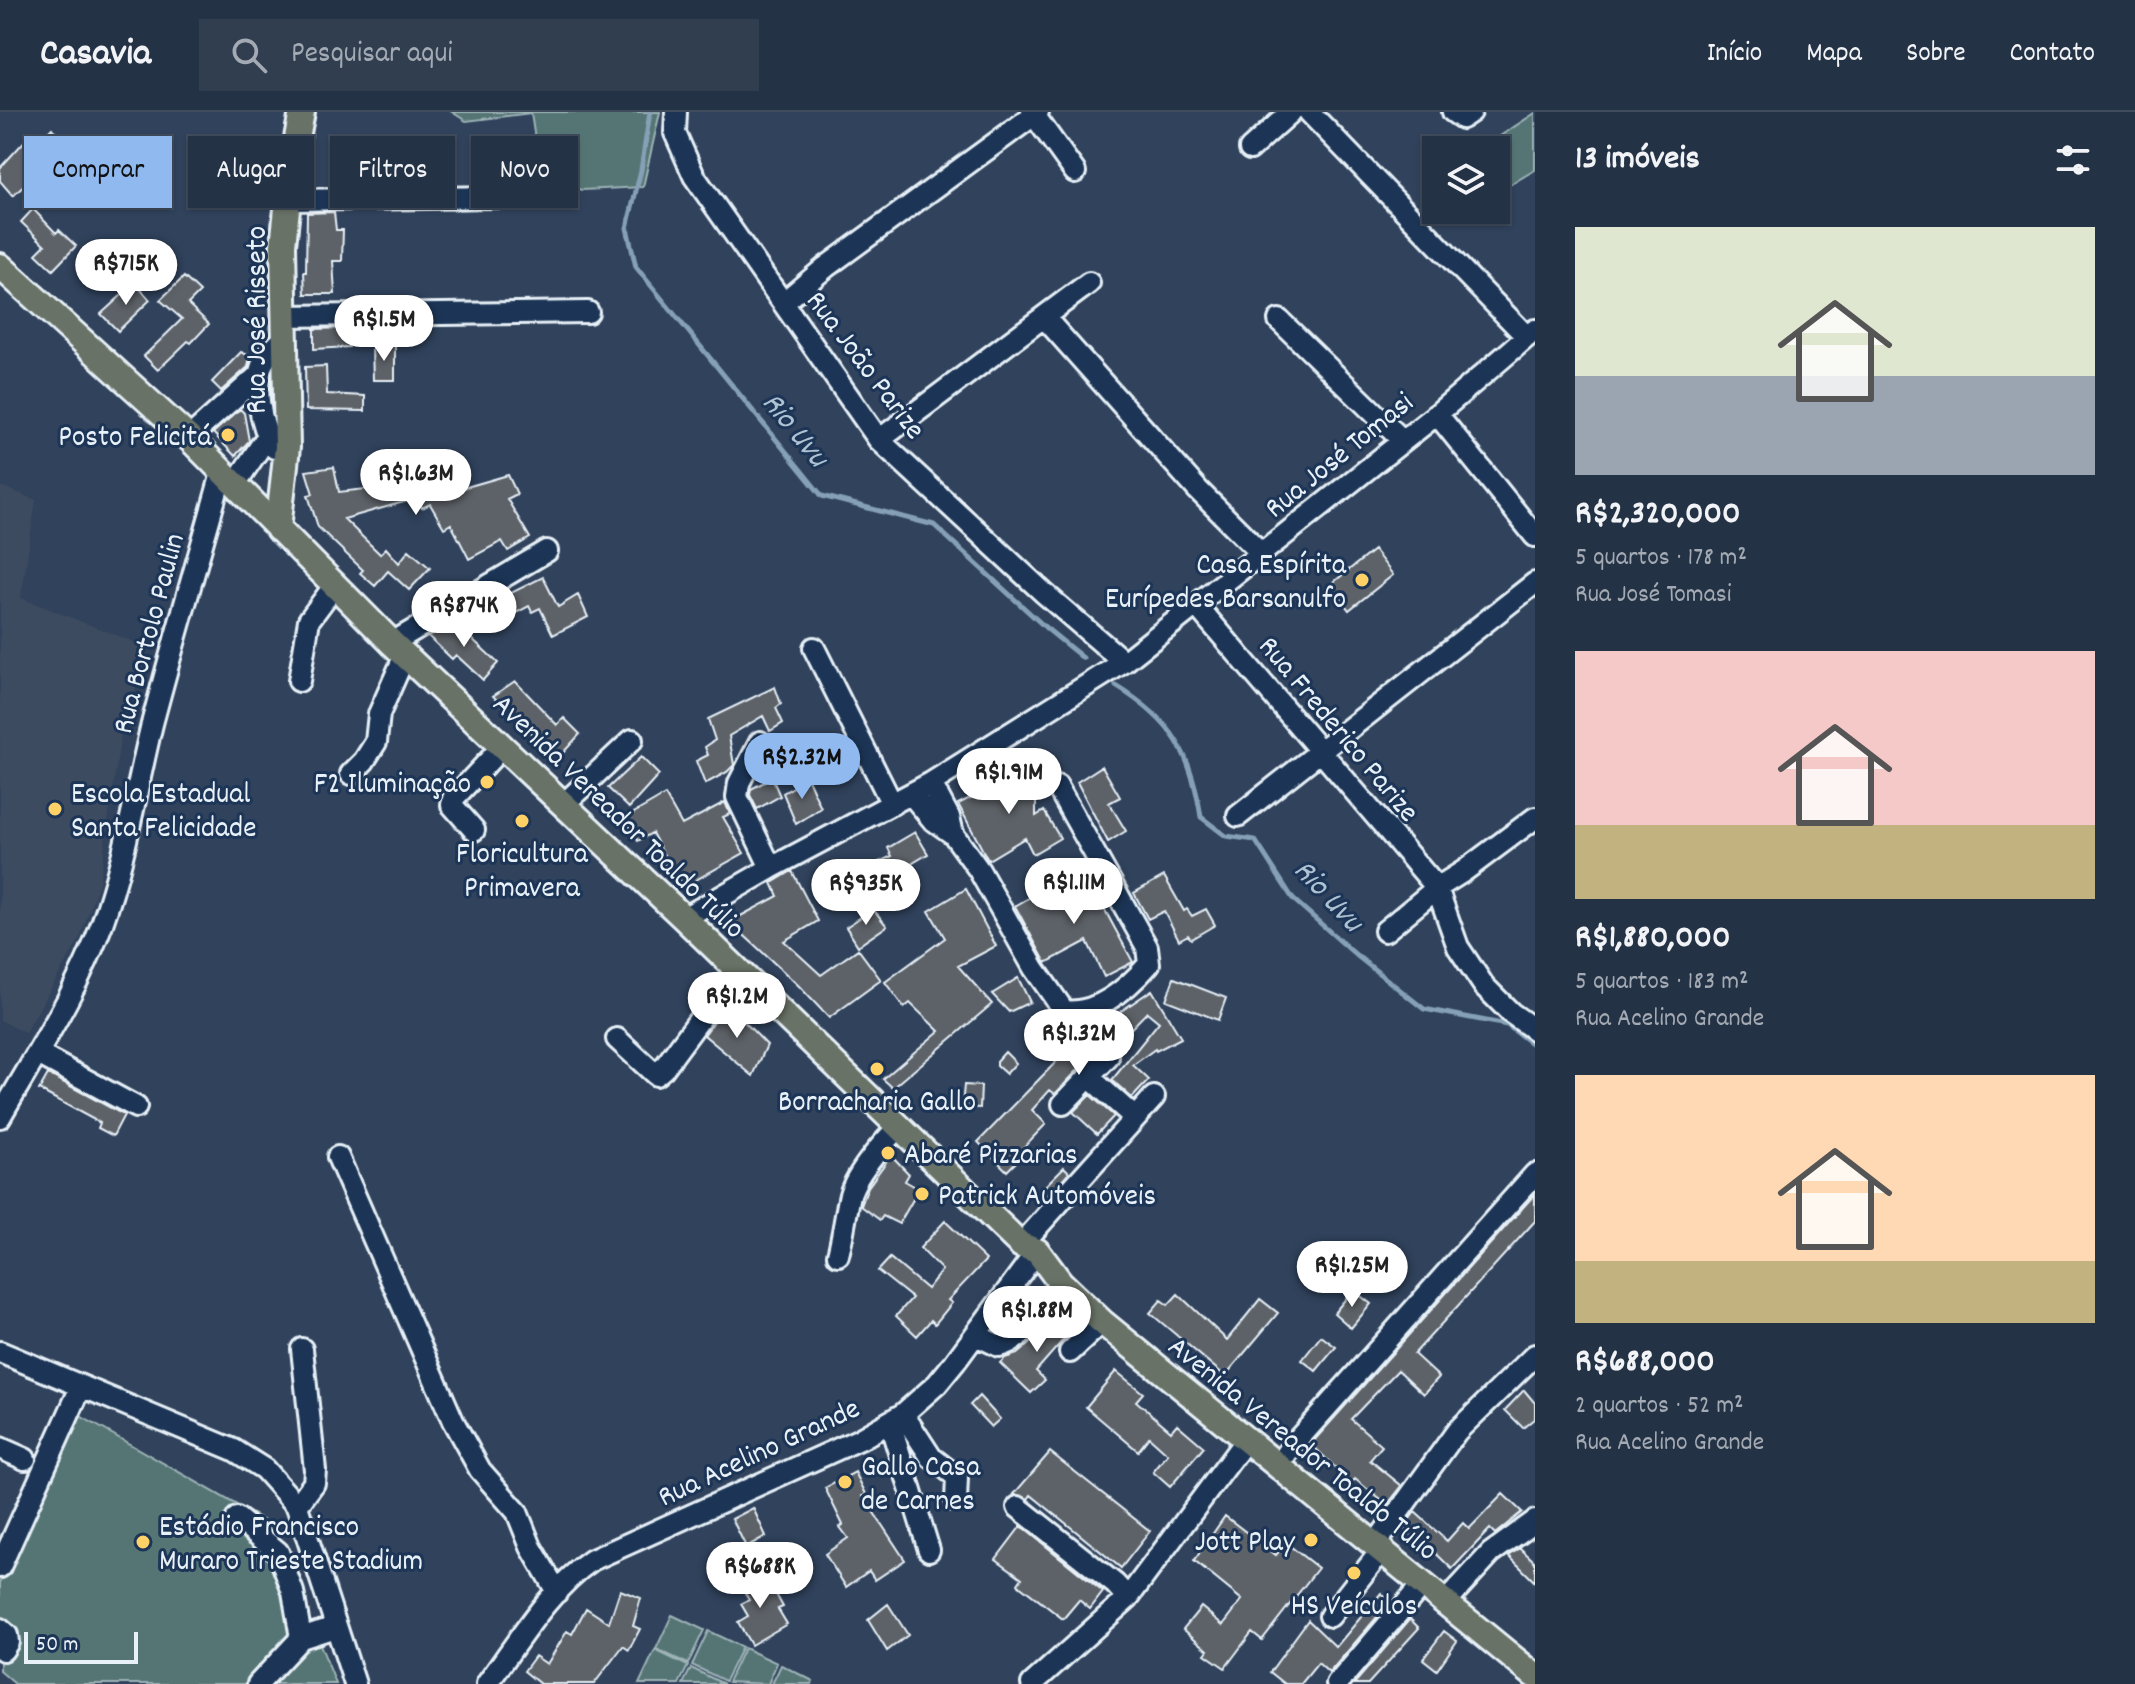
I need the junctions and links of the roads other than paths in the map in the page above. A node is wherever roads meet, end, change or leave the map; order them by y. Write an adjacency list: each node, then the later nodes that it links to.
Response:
1 (302, 112): 8 (main road, Rua José Risseto)
2 (676, 112): 16 (street, Rua João Parize)
3 (1291, 112): 9 (street)
4 (1309, 112): 21 (street)
5 (1453, 112): 6 (street)
6 (1471, 112)
7 (1035, 113): 10 (street); 16 (street)
8 (298, 136)
9 (1250, 149)
10 (1075, 172)
11 (471, 197): 12 (street)
12 (314, 200)
13 (287, 208): 20 (main road, Rua José Risseto)
14 (0, 266): 24 (main road, Avenida Vereador Toaldo Túlio)
15 (1089, 283): 18 (street)
16 (783, 303): 25 (street, Rua João Parize)
17 (588, 312): 20 (street)
18 (1044, 317): 25 (street); 32 (street)
19 (1279, 320): 26 (street)
20 (284, 328): 22 (street); 27 (main road, Rua José Risseto)
21 (1531, 334): 23 (street, Rua José Tomasi)
22 (260, 374): 24 (street); 27 (street)
23 (1437, 414): 26 (street, Rua José Tomasi); 30 (street)
24 (189, 438): 28 (main road, Avenida Vereador Toaldo Túlio)
25 (879, 440): 38 (street, Rua João Parize)
26 (1402, 440): 32 (street, Rua José Tomasi)
27 (277, 442): 28 (street, Rua Bortolo Paulin); 29 (main road, Rua José Risseto)
28 (228, 479): 29 (main road, Avenida Vereador Toaldo Túlio); 61 (street, Rua Bortolo Paulin)
29 (278, 529): 34 (main road, Avenida Vereador Toaldo Túlio)
30 (1535, 536)
31 (547, 551): 37 (street)
32 (1262, 554): 35 (street, Rua José Tomasi)
33 (1535, 583): 43 (street)
34 (335, 585): 37 (main road, Avenida Vereador Toaldo Túlio); 39 (street)
35 (1197, 606): 38 (street, Rua José Tomasi); 43 (street, Rua Frederico Parize)
36 (814, 648): 49 (street)
37 (398, 649): 42 (main road, Avenida Vereador Toaldo Túlio); 44 (street)
38 (1124, 662): 45 (street, Rua José Tomasi)
39 (299, 681)
40 (632, 740): 48 (street)
41 (760, 742): 54 (street)
42 (502, 747): 48 (main road, Avenida Vereador Toaldo Túlio); 52 (street)
43 (1321, 753): 50 (street); 55 (street, Rua Frederico Parize)
44 (351, 774)
45 (931, 783): 47 (street, Rua José Tomasi); 53 (street)
46 (1057, 786): 53 (street)
47 (911, 794): 49 (street, Rua José Tomasi); 53 (street)
48 (564, 804): 56 (main road, Avenida Vereador Toaldo Túlio)
49 (892, 804): 54 (street, Rua José Tomasi)
50 (1238, 816)
51 (1535, 818): 55 (street)
52 (474, 830)
53 (953, 834)
54 (771, 868): 56 (street, Rua José Tomasi)
55 (1437, 888): 57 (street); 59 (street)
56 (684, 918): 58 (main road, Avenida Vereador Toaldo Túlio)
57 (1385, 931)
58 (736, 970): 60 (street); 69 (main road, Avenida Vereador Toaldo Túlio)
59 (1535, 1030)
60 (617, 1039)
61 (38, 1054): 66 (street); 67 (street, Rua Bortolo Paulin)
62 (1108, 1057): 63 (street)
63 (1089, 1077): 65 (street); 68 (street)
64 (1154, 1097): 68 (street, Rua Acelino Grande)
65 (1063, 1104)
66 (136, 1107)
67 (0, 1117)
68 (1135, 1118): 72 (street, Rua Acelino Grande)
69 (899, 1127): 72 (main road, Avenida Vereador Toaldo Túlio); 73 (street)
70 (338, 1157): 98 (street)
71 (1535, 1174): 88 (street)
72 (1029, 1248): 74 (main road, Avenida Vereador Toaldo Túlio); 75 (street, Rua Acelino Grande)
73 (838, 1255)
74 (1060, 1282): 76 (street); 77 (main road, Avenida Vereador Toaldo Túlio)
75 (1007, 1292): 76 (street); 78 (street, Rua Acelino Grande)
76 (1035, 1318): 78 (street)
77 (1102, 1322): 81 (street); 85 (main road, Avenida Vereador Toaldo Túlio)
78 (976, 1335): 84 (street, Rua Acelino Grande)
79 (302, 1349): 90 (street)
80 (0, 1352): 83 (street)
81 (1070, 1352)
82 (1535, 1355): 94 (street)
83 (81, 1387): 90 (street); 96 (street)
84 (896, 1418): 89 (street); 95 (street); 98 (street, Rua Acelino Grande)
85 (1245, 1441): 88 (main road, Avenida Vereador Toaldo Túlio); 99 (street)
86 (0, 1448): 87 (street)
87 (25, 1459)
88 (1278, 1467): 94 (main road, Avenida Vereador Toaldo Túlio)
89 (956, 1501)
90 (297, 1506): 102 (street)
91 (1018, 1507): 99 (street)
92 (237, 1518): 104 (street)
93 (1535, 1521): 100 (street)
94 (1378, 1549): 97 (main road, Avenida Vereador Toaldo Túlio); 101 (street)
95 (929, 1550)
96 (0, 1567)
97 (1422, 1585): 100 (main road, Avenida Vereador Toaldo Túlio); 111 (street)
98 (557, 1592): 110 (street, Rua Acelino Grande)
99 (1128, 1598): 107 (street)
100 (1444, 1604): 106 (main road, Avenida Vereador Toaldo Túlio)
101 (1330, 1616)
102 (335, 1627): 104 (street); 109 (street)
103 (0, 1629): 105 (street)
104 (301, 1638): 108 (street)
105 (0, 1648)
106 (1535, 1676)
107 (1038, 1678)
108 (258, 1684)
109 (355, 1684)
110 (487, 1684)
111 (1337, 1684)

